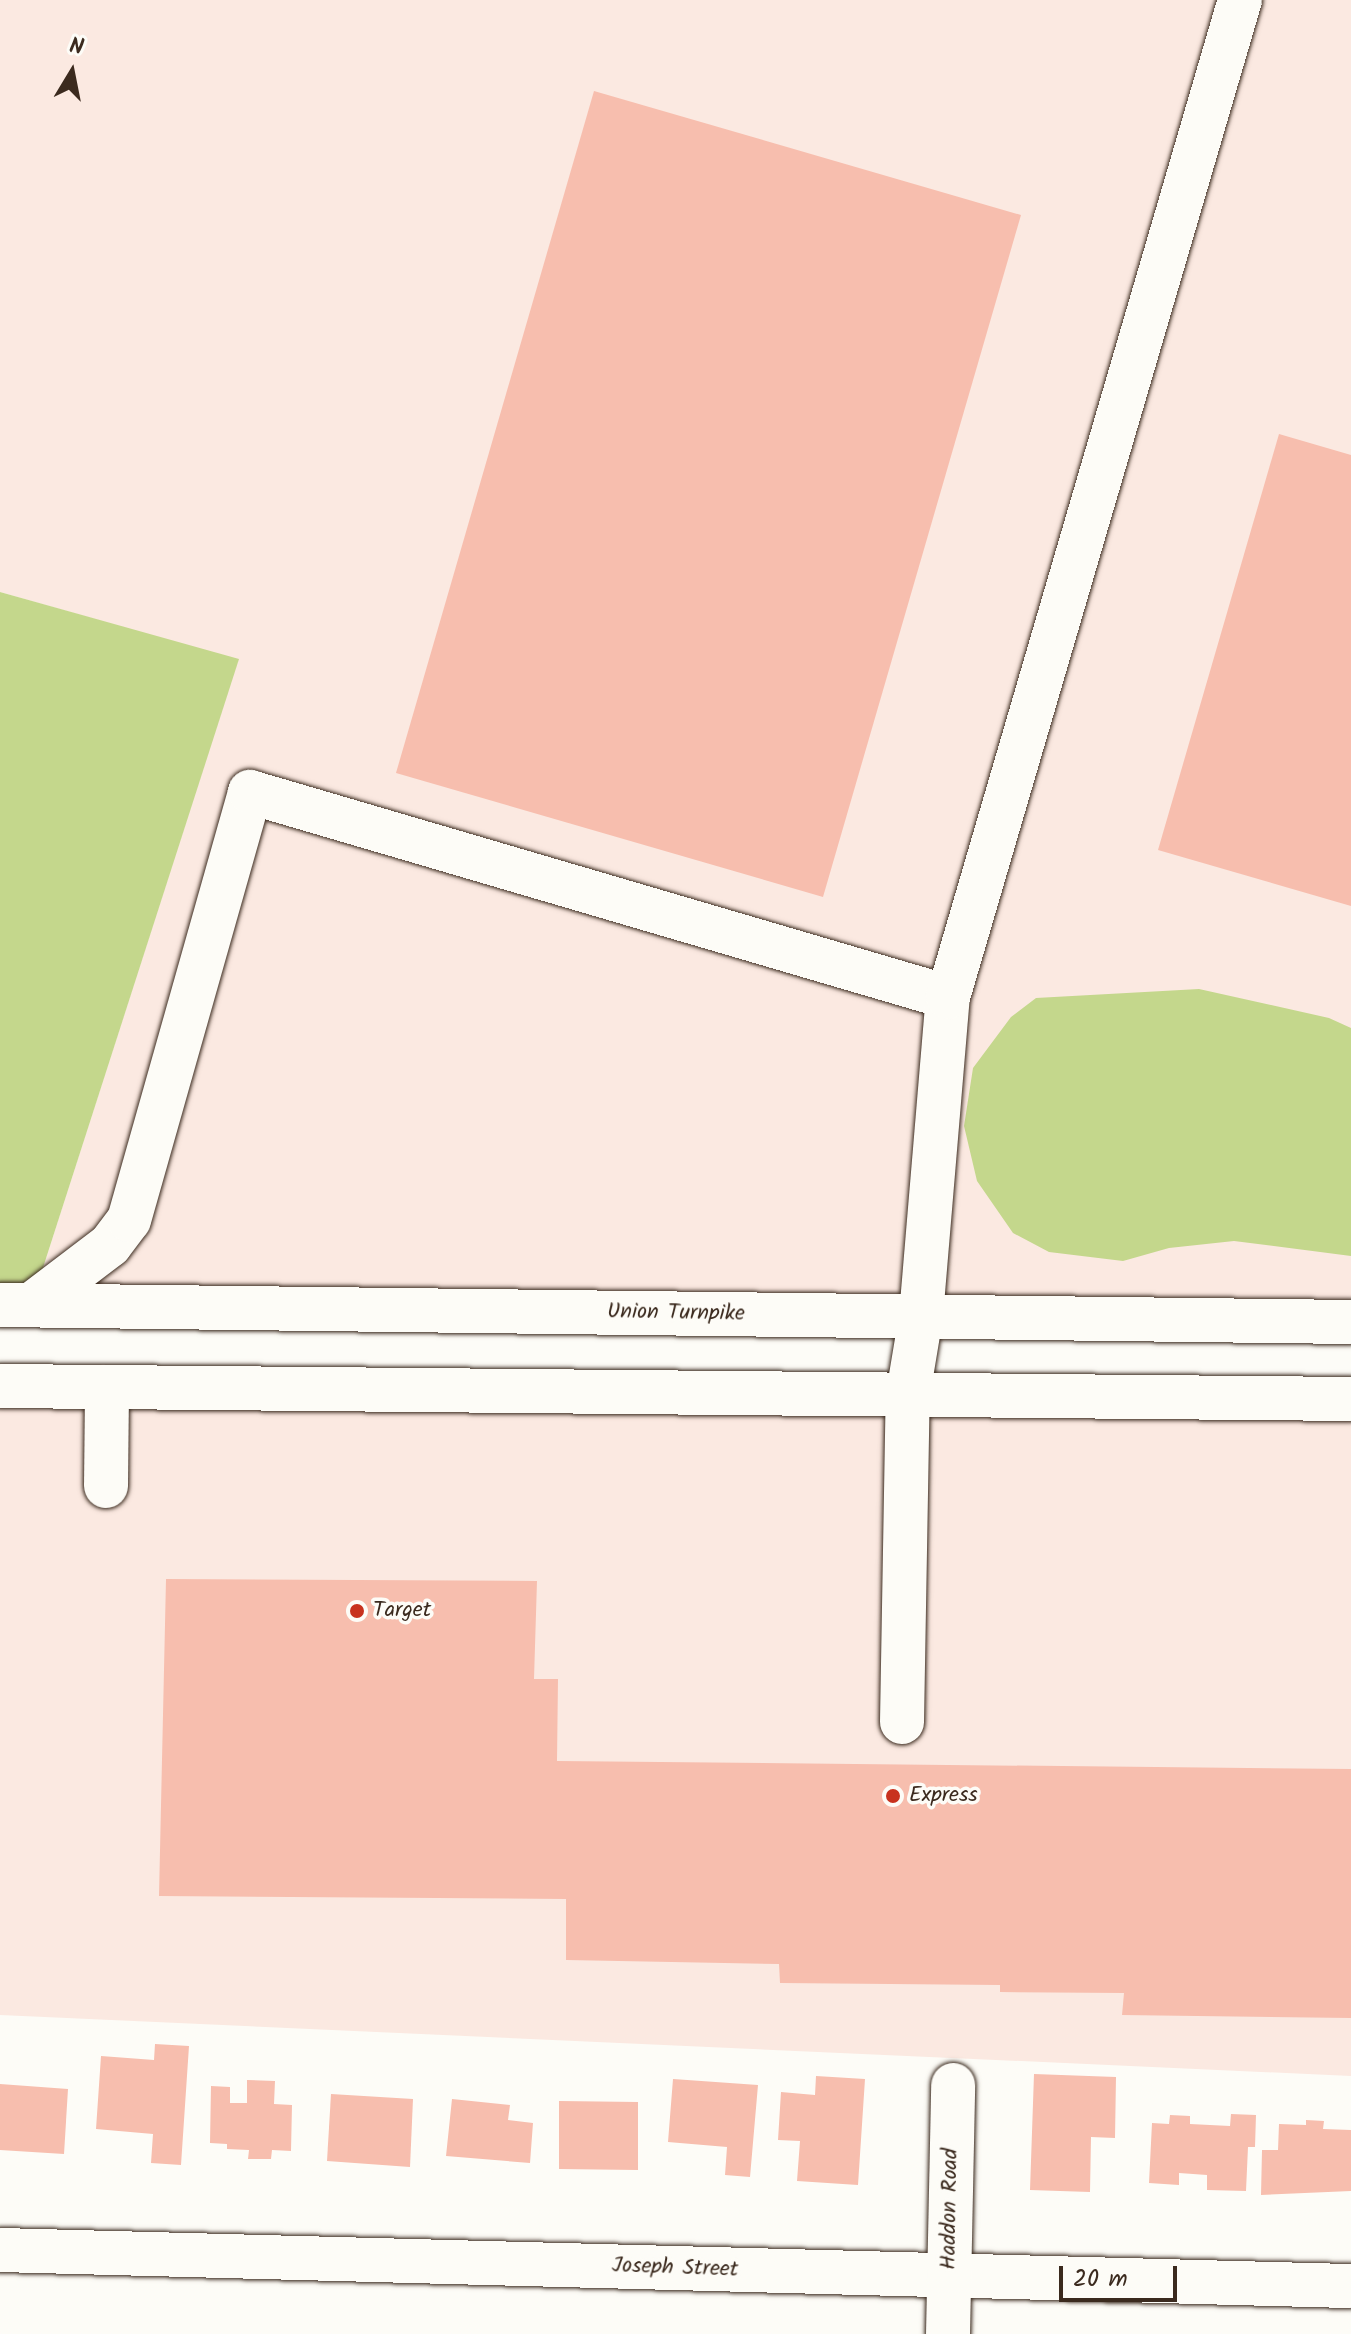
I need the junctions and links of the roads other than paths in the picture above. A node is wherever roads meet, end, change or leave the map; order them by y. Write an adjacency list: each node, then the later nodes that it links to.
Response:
1 (1240, 0): 2 (main road)
2 (948, 997): 3 (main road); 4 (main road)
3 (15, 1305): 4 (main road, Union Turnpike)
4 (921, 1316): 5 (main road, Union Turnpike); 8 (main road)
5 (1351, 1322)
6 (0, 1386): 7 (main road)
7 (107, 1387): 8 (main road); 10 (main road)
8 (908, 1394): 9 (main road); 11 (main road)
9 (1351, 1399)
10 (106, 1486)
11 (902, 1722)
12 (953, 2085): 14 (main road, Haddon Road)
13 (0, 2250): 14 (main road, Joseph Street)
14 (949, 2276): 15 (main road, Joseph Street); 16 (main road, Haddon Road)
15 (1351, 2286)
16 (948, 2334)

